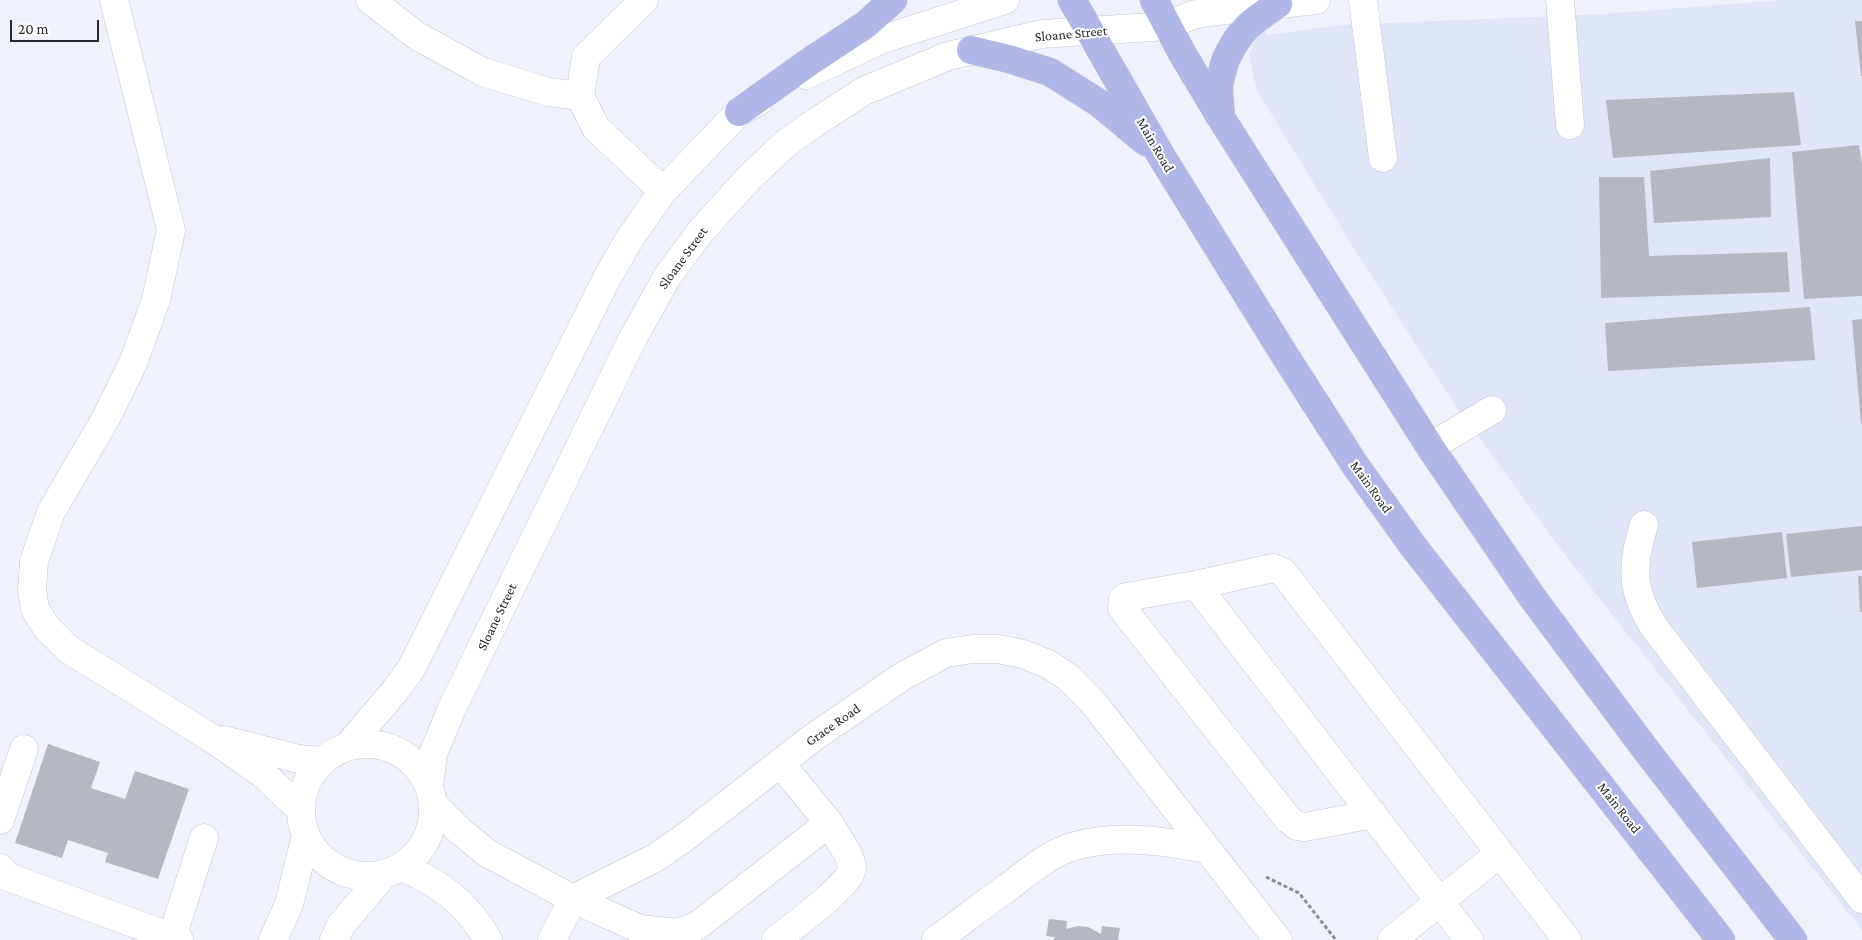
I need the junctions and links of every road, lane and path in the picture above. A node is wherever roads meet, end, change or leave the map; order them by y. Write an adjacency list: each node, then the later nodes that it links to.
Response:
1 (114, 0): 26 (street)
2 (370, 0): 15 (street)
3 (644, 0): 15 (street)
4 (893, 0): 16 (main road)
5 (1005, 0): 16 (street)
6 (1072, 0): 13 (main road, Main Road)
7 (1154, 0): 12 (main road)
8 (1316, 0): 11 (street, Sloane Street)
9 (1363, 0): 20 (street)
10 (1560, 0): 18 (street)
11 (1278, 4): 12 (street, Sloane Street); 17 (main road)
12 (1175, 14): 13 (street, Sloane Street); 17 (main road)
13 (1091, 32): 14 (street, Sloane Street); 19 (main road, Main Road)
14 (971, 50): 19 (main road); 31 (street, Sloane Street)
15 (580, 96): 21 (street)
16 (739, 112): 21 (street)
17 (1221, 118): 23 (main road)
18 (1570, 125)
19 (1160, 154): 57 (main road, Main Road)
20 (1383, 158)
21 (663, 191): 27 (street)
22 (1492, 410): 23 (street)
23 (1430, 447): 58 (main road)
24 (1644, 525): 43 (street)
25 (1196, 585): 33 (street); 33 (street); 39 (street)
26 (213, 739): 29 (street); 32 (street)
27 (347, 747): 29 (street); 31 (street)
28 (24, 749): 34 (street)
29 (322, 761): 32 (street)
30 (780, 764): 35 (street); 38 (street, Grace Road); 42 (street, Grace Road)
31 (431, 795): 41 (street); 42 (street)
32 (300, 809): 36 (street)
33 (1373, 814): 44 (street)
34 (0, 820)
35 (829, 823): 45 (street); 51 (street)
36 (306, 836): 41 (street); 47 (street)
37 (204, 838): 46 (street)
38 (1207, 849): 52 (street); 53 (street, Grace Road)
39 (1500, 853): 44 (street); 56 (street)
40 (0, 868): 46 (street)
41 (393, 870): 48 (street); 49 (street)
42 (573, 899): 45 (street); 50 (street)
43 (1862, 899)
44 (1440, 901): 54 (street); 55 (street)
45 (646, 935)
46 (176, 939)
47 (273, 940)
48 (334, 940)
49 (488, 940)
50 (552, 940)
51 (776, 940)
52 (936, 940)
53 (1278, 940)
54 (1392, 940)
55 (1470, 940)
56 (1567, 940)
57 (1721, 940)
58 (1793, 940)

